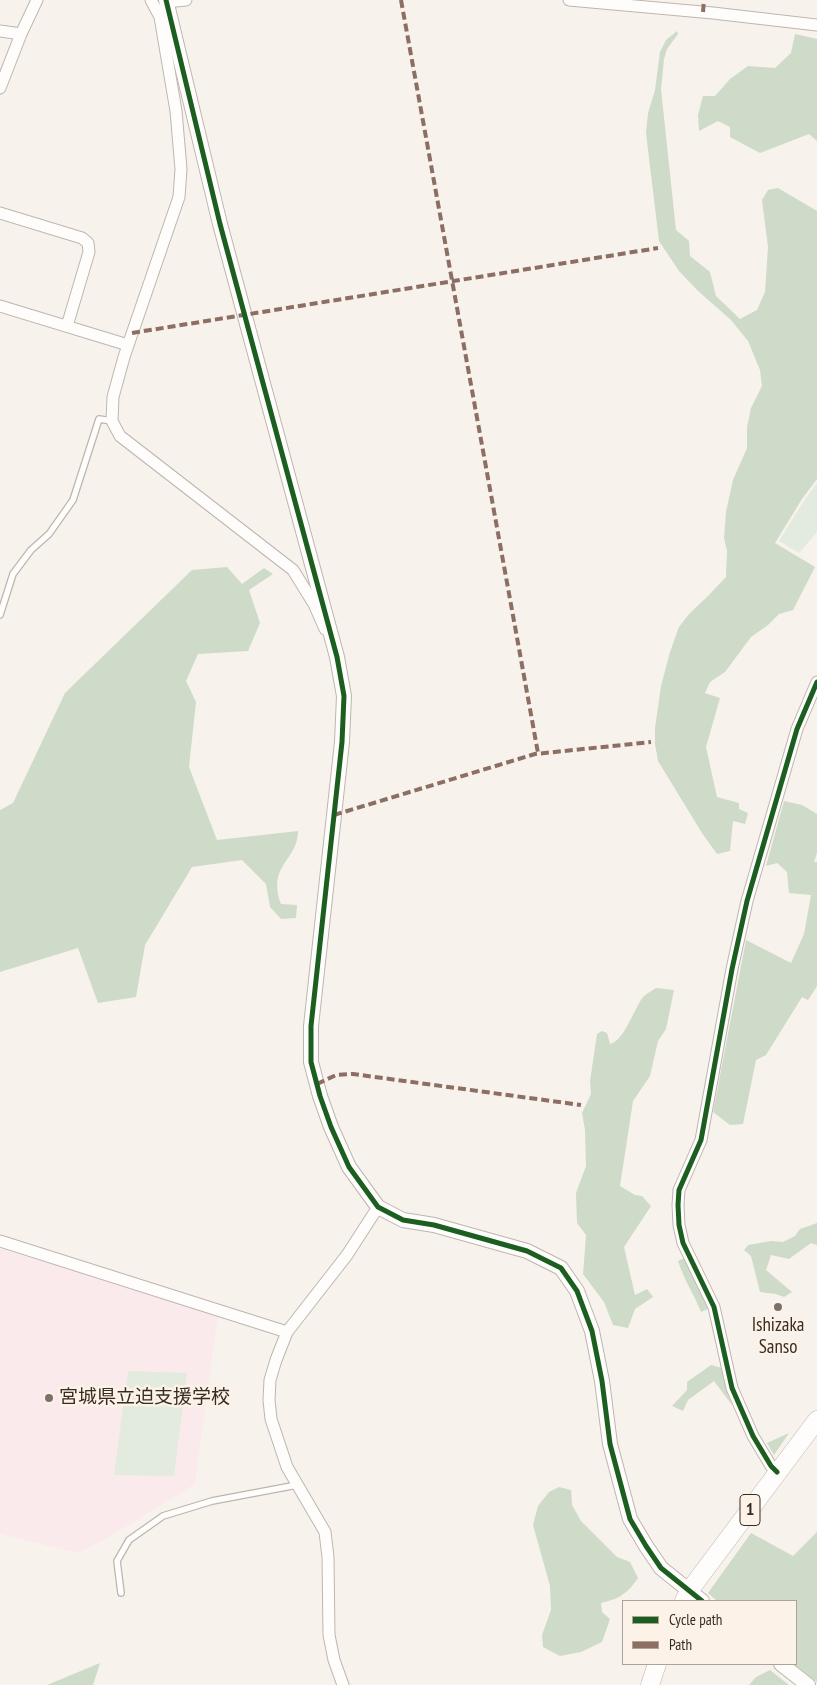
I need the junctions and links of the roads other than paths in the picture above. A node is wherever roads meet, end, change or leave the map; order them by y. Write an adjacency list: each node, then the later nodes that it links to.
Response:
1 (37, 0): 8 (street)
2 (151, 0): 13 (street)
3 (186, 0): 5 (street)
4 (569, 0): 6 (street)
5 (166, 1): 16 (street)
6 (817, 25)
7 (0, 31): 8 (street)
8 (21, 34): 9 (street)
9 (0, 88)
10 (0, 213): 12 (street)
11 (0, 306): 12 (street)
12 (67, 326): 13 (street)
13 (128, 345): 14 (street)
14 (112, 421): 15 (lane); 16 (street)
15 (0, 615)
16 (337, 657): 18 (street)
17 (817, 682): 22 (street)
18 (378, 1207): 20 (street); 25 (street)
19 (0, 1241): 20 (street)
20 (288, 1332): 23 (street)
21 (817, 1420): 22 (main road, 1)
22 (777, 1472): 25 (main road, 1)
23 (297, 1485): 24 (lane); 28 (street)
24 (121, 1592)
25 (692, 1598)
26 (657, 1665): 29 (main road)
27 (782, 1665): 30 (street)
28 (342, 1685)
29 (650, 1685)
30 (808, 1685)

